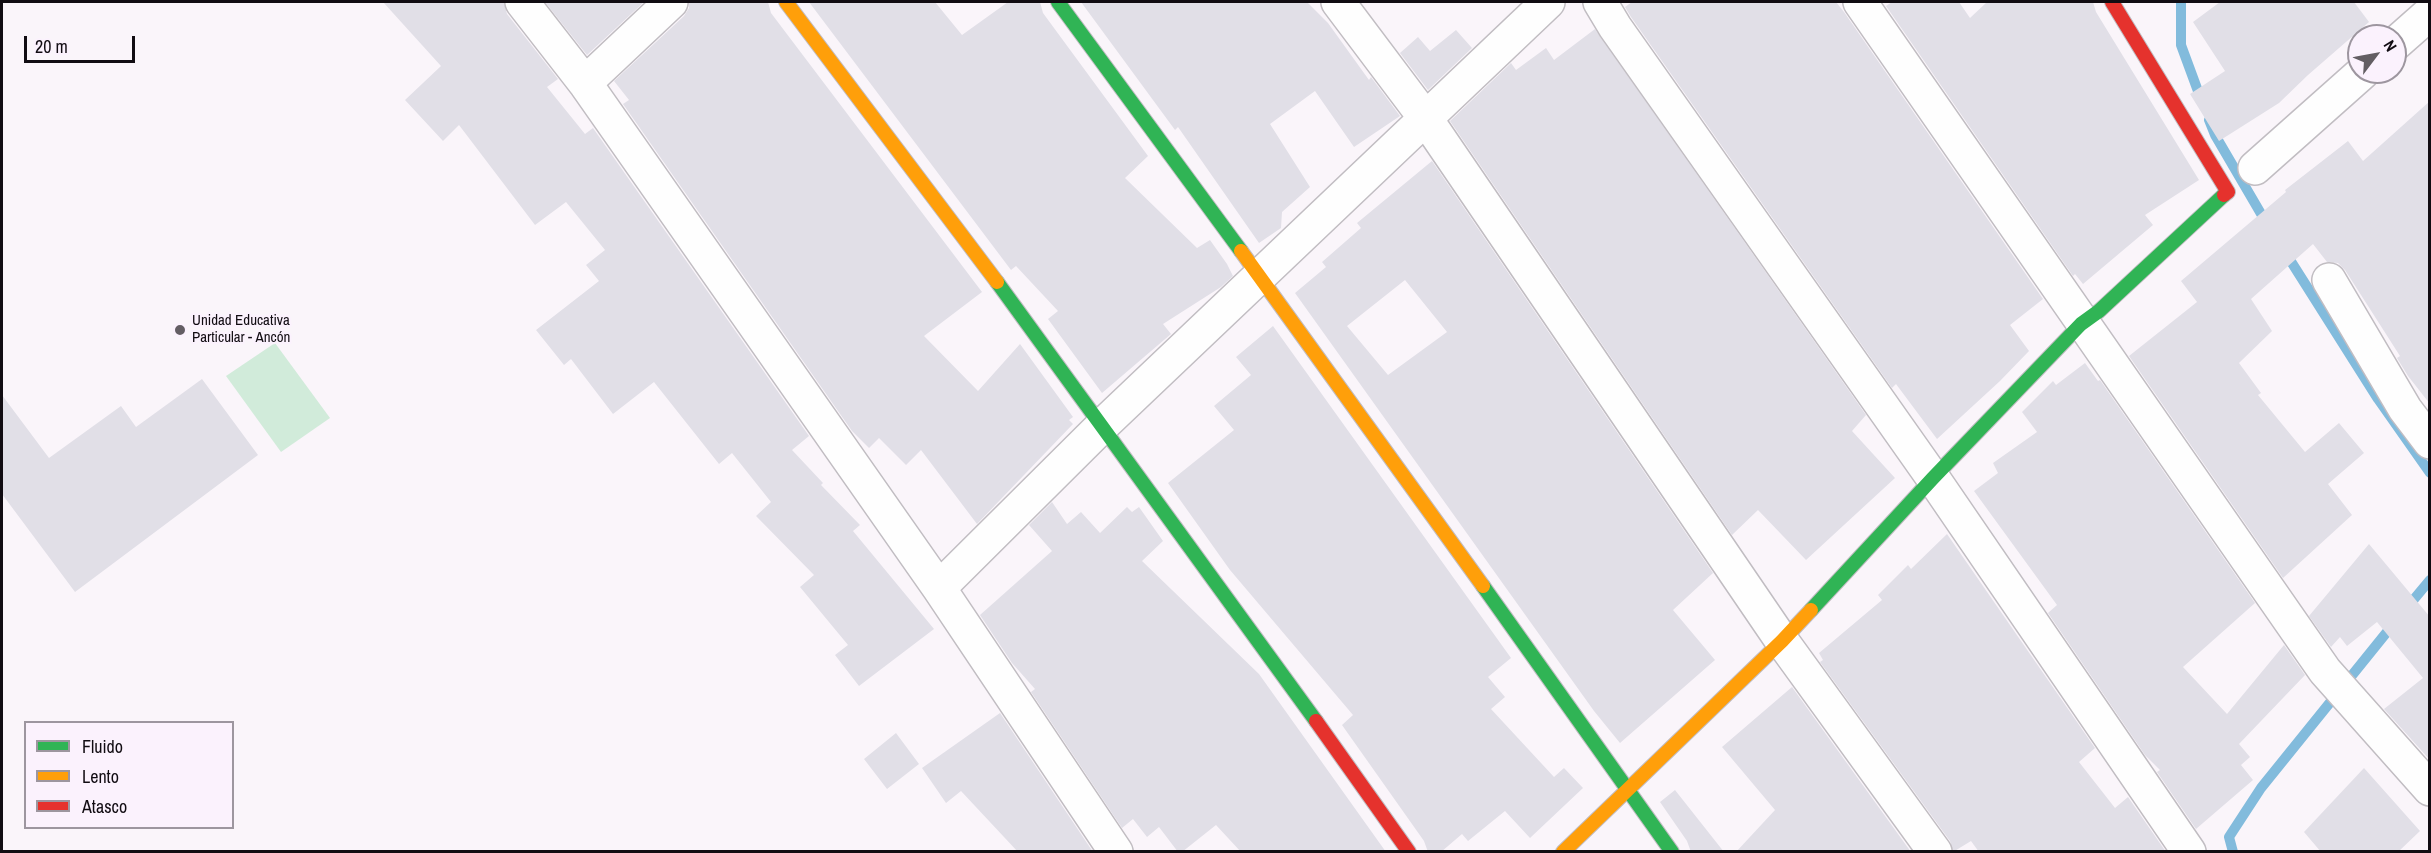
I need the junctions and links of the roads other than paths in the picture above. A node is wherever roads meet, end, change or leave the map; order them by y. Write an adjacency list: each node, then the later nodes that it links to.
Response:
1 (522, 2): 12 (street)
2 (671, 2): 12 (street)
3 (786, 2): 19 (street)
4 (1058, 2): 16 (street)
5 (1338, 2): 14 (street)
6 (1548, 2): 14 (street)
7 (1600, 2): 21 (street)
8 (1860, 2): 18 (street)
9 (2112, 2): 18 (street)
10 (2421, 18): 11 (street)
11 (2407, 32)
12 (585, 83): 22 (street)
13 (2350, 84): 15 (street)
14 (1426, 119): 16 (street); 23 (street)
15 (2255, 168)
16 (1260, 275): 19 (street); 24 (street)
17 (2329, 280): 20 (street)
18 (2081, 324): 21 (street); 25 (street)
19 (1104, 424): 22 (street); 27 (street)
20 (2430, 442)
21 (1933, 478): 23 (street); 31 (street)
22 (939, 588): 26 (street)
23 (1782, 641): 24 (street); 30 (street)
24 (1628, 789): 28 (street); 29 (street)
25 (2430, 789)
26 (1116, 852)
27 (1409, 852)
28 (1563, 852)
29 (1672, 852)
30 (1935, 852)
31 (2188, 852)

